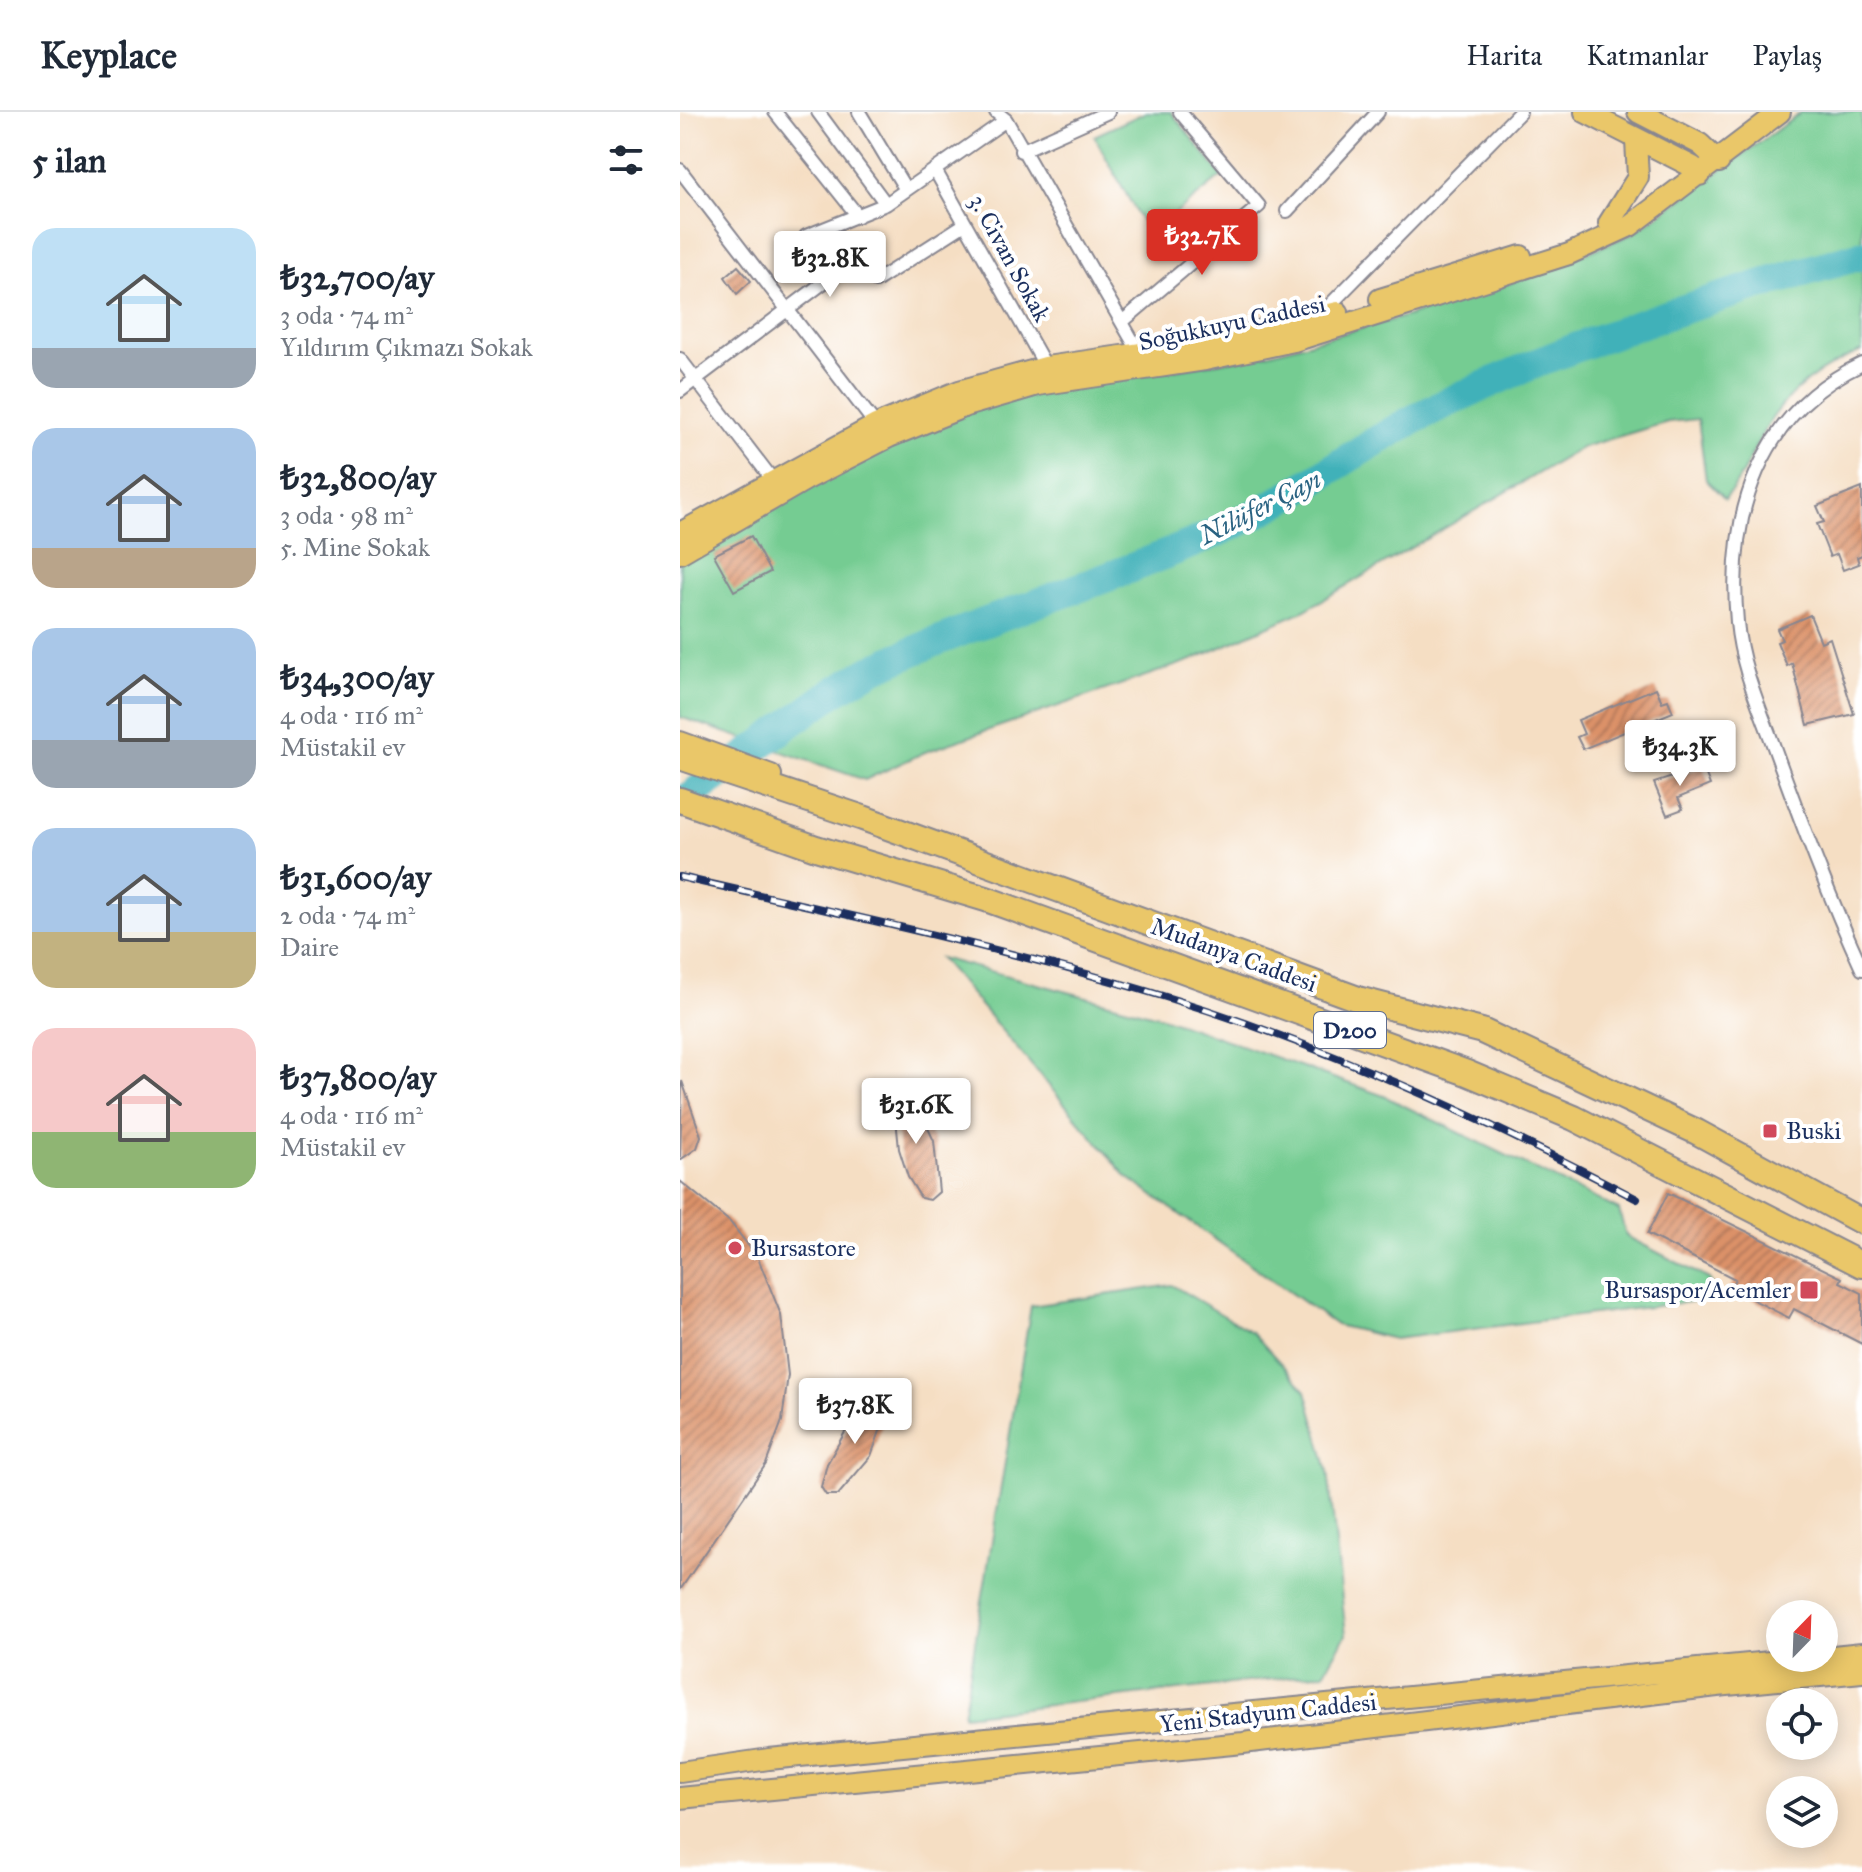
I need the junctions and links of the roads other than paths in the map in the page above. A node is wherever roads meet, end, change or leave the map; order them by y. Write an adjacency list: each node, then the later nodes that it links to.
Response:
1 (775, 112): 22 (street)
2 (818, 112): 20 (street)
3 (859, 112): 19 (street)
4 (1108, 112): 14 (street)
5 (1180, 112): 28 (street)
6 (1378, 112): 21 (street)
7 (1520, 112): 27 (street)
8 (1585, 112): 13 (main road)
9 (1638, 112): 15 (main road)
10 (1757, 112): 15 (main road, Soğukkuyu Caddesi)
11 (1780, 112): 15 (main road, Soğukkuyu Caddesi)
12 (1002, 115): 14 (street); 17 (street)
13 (1636, 141): 18 (main road); 23 (main road)
14 (1021, 151): 28 (street)
15 (1715, 158): 18 (main road, Soğukkuyu Caddesi)
16 (680, 170): 26 (street)
17 (935, 170): 19 (street); 24 (street, 3. Civan Sokak)
18 (1696, 171): 23 (main road, Soğukkuyu Caddesi); 38 (main road, Soğukkuyu Caddesi)
19 (906, 190): 20 (street)
20 (886, 204): 22 (street)
21 (1287, 211)
22 (858, 216): 25 (street)
23 (1609, 223): 27 (main road, Soğukkuyu Caddesi)
24 (965, 224): 26 (street); 32 (street, 3. Civan Sokak)
25 (806, 236)
26 (786, 308): 33 (street); 35 (street)
27 (1315, 319): 29 (main road, Soğukkuyu Caddesi)
28 (1122, 322): 29 (street)
29 (1140, 354): 32 (main road, Soğukkuyu Caddesi)
30 (680, 359): 33 (street)
31 (1862, 364): 43 (street)
32 (1046, 367): 35 (main road, Soğukkuyu Caddesi)
33 (695, 378): 34 (street); 36 (street)
34 (680, 391)
35 (876, 425): 36 (main road, Soğukkuyu Caddesi)
36 (772, 479): 37 (main road, Soğukkuyu Caddesi)
37 (680, 533)
38 (680, 553)
39 (680, 745): 42 (highway)
40 (680, 757): 42 (highway, Mudanya Caddesi / D200)
41 (680, 800): 45 (highway, Mudanya Caddesi / D200)
42 (864, 814): 44 (highway, Mudanya Caddesi / D200)
43 (1862, 969)
44 (1862, 1222)
45 (1862, 1265)
46 (1862, 1653): 47 (main road)
47 (1838, 1656)
48 (1766, 1662): 50 (main road, Yeni Stadyum Caddesi)
49 (1862, 1672): 51 (main road, Yeni Stadyum Caddesi)
50 (680, 1772)
51 (680, 1798)

